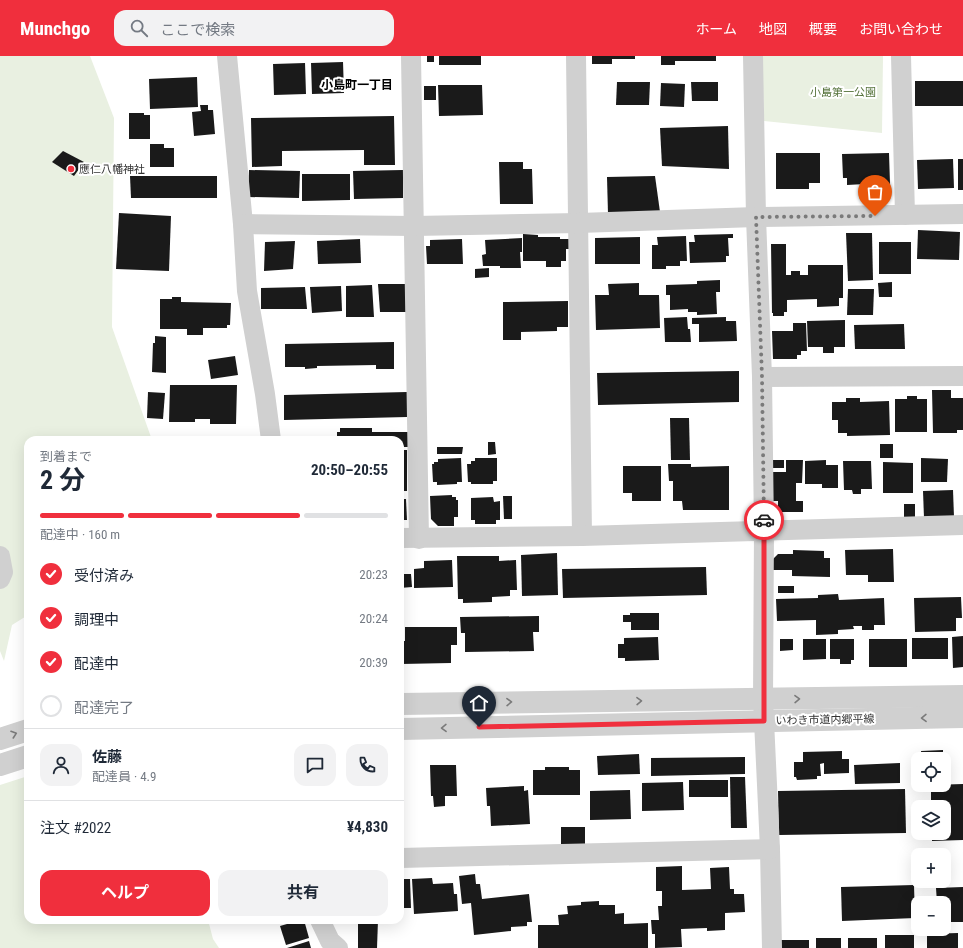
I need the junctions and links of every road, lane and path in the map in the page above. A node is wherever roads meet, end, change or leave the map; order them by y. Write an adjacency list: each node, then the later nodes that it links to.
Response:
1 (227, 56): 10 (street)
2 (411, 56): 11 (street)
3 (576, 56): 9 (street)
4 (753, 56): 8 (street)
5 (901, 56): 7 (street)
6 (963, 214): 7 (street)
7 (905, 215): 8 (street)
8 (756, 217): 9 (street); 13 (street)
9 (579, 223): 11 (street); 17 (street)
10 (243, 224): 11 (street); 14 (street)
11 (414, 226): 18 (street)
12 (963, 376): 13 (street)
13 (762, 377): 16 (street)
14 (270, 436)
15 (963, 525): 16 (street)
16 (764, 530): 17 (street); 22 (street)
17 (582, 536): 18 (street)
18 (409, 539)
19 (0, 556): 20 (street)
20 (0, 579)
21 (963, 696): 22 (street, いわき市道内郷平線, one-way to 21)
22 (763, 699): 23 (street, いわき市道内郷平線, one-way to 22); 25 (street)
23 (404, 704)
24 (963, 717): 25 (street, いわき市道内郷平線, one-way to 25)
25 (764, 721): 26 (street, いわき市道内郷平線, one-way to 26); 31 (street)
26 (404, 729)
27 (24, 731): 28 (street, one-way to 27)
28 (0, 739)
29 (24, 757): 30 (street)
30 (0, 765)
31 (770, 849): 32 (street); 35 (street)
32 (404, 858)
33 (322, 924): 34 (street)
34 (338, 948)
35 (772, 948)

